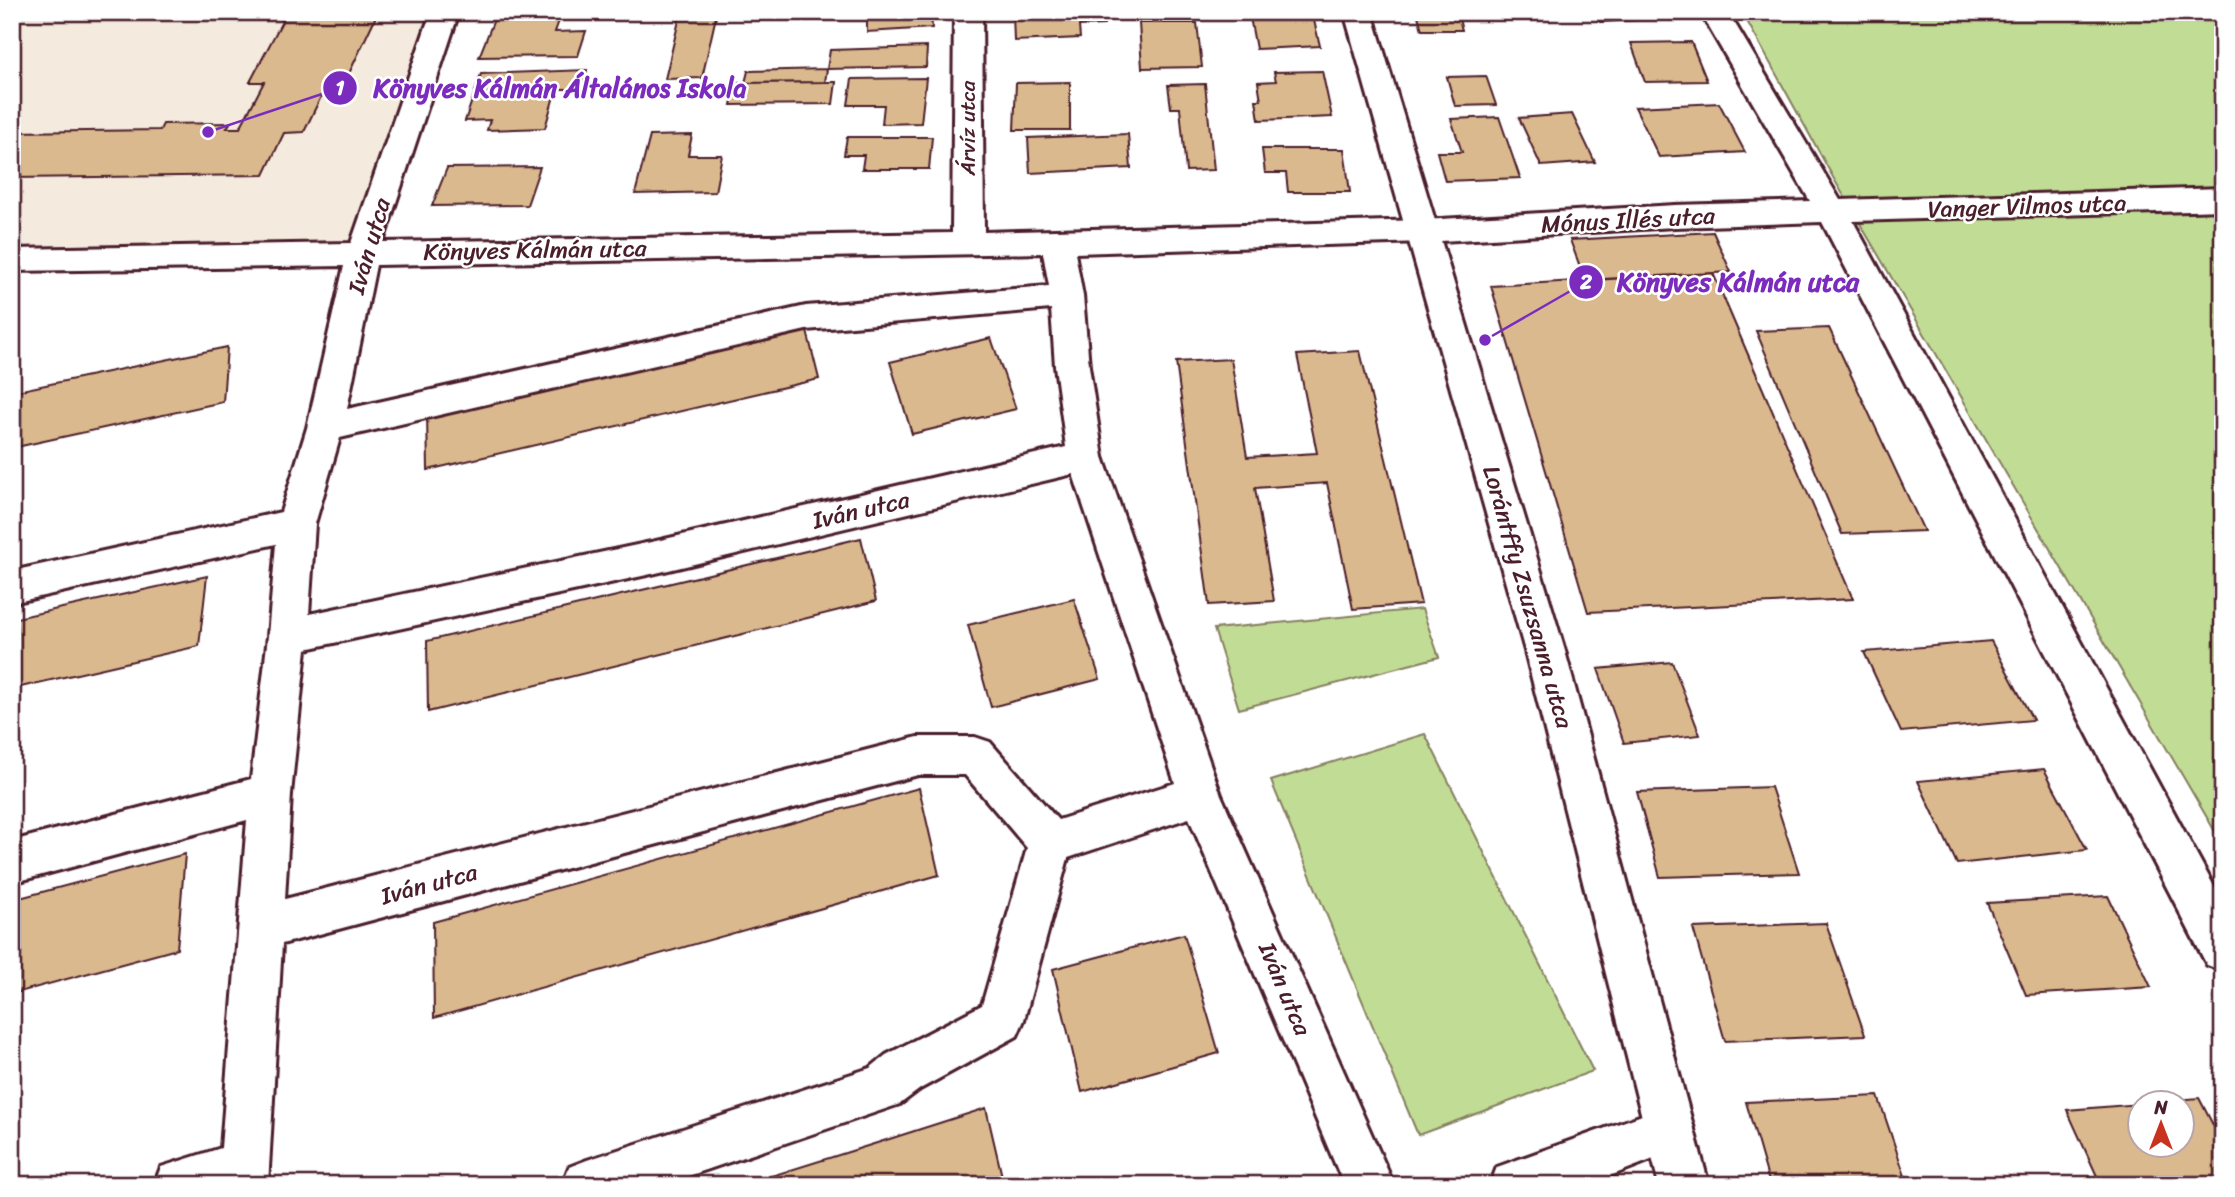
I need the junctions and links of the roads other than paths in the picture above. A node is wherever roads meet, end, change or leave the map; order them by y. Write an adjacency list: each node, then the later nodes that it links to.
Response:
1 (446, 12): 10 (street, Iván utca)
2 (968, 12): 9 (street, Árvíz utca)
3 (1358, 12): 7 (street, Lorántffy Zsuzsanna utca)
4 (1714, 12): 6 (street)
5 (2223, 199): 6 (street, Vanger Vilmos utca)
6 (1832, 212): 7 (street, Mónus Illés utca); 23 (street)
7 (1424, 231): 8 (street, Könyves Kálmán utca); 24 (street, Lorántffy Zsuzsanna utca)
8 (1057, 242): 9 (street, Könyves Kálmán utca); 12 (street)
9 (968, 244): 10 (street, Könyves Kálmán utca)
10 (363, 253): 11 (street, Könyves Kálmán utca); 13 (street, Iván utca)
11 (12, 260)
12 (1067, 296): 13 (street); 14 (street)
13 (325, 428): 15 (street, Iván utca)
14 (1085, 457): 17 (street, Iván utca); 19 (street, Iván utca)
15 (296, 524): 16 (street); 17 (street, Iván utca)
16 (12, 587)
17 (288, 636): 18 (street, Iván utca)
18 (270, 794): 21 (street); 22 (street, Iván utca)
19 (1200, 795): 20 (street); 28 (street, Iván utca)
20 (1050, 843): 22 (street, Iván utca); 27 (street)
21 (12, 862)
22 (261, 927): 25 (street, Iván utca)
23 (2223, 949)
24 (1670, 1129): 29 (street); 30 (street, Lorántffy Zsuzsanna utca)
25 (243, 1176): 26 (street, Iván utca)
26 (179, 1185)
27 (587, 1185)
28 (1368, 1185)
29 (1515, 1185)
30 (1684, 1185)

